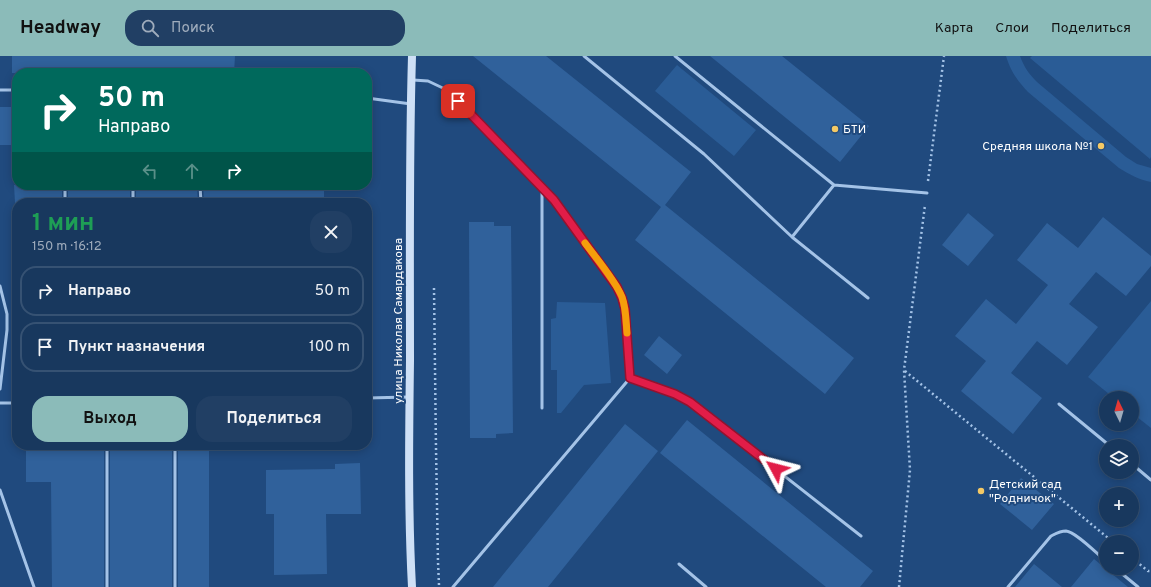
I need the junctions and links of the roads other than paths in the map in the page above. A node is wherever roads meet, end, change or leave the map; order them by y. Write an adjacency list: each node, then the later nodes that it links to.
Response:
1 (412, 56): 4 (street, улица Николая Самардакова)
2 (584, 56): 12 (lane)
3 (674, 56): 9 (lane)
4 (411, 80): 8 (street, улица Николая Самардакова); 10 (lane)
5 (0, 90): 6 (lane)
6 (12, 90)
7 (372, 99): 8 (lane)
8 (411, 104): 17 (street, улица Николая Самардакова)
9 (834, 185): 11 (lane); 12 (lane)
10 (542, 186): 15 (lane); 22 (lane)
11 (927, 192)
12 (792, 237): 14 (lane)
13 (0, 286): 16 (lane)
14 (868, 298)
15 (630, 378): 29 (lane); 37 (lane)
16 (0, 389)
17 (410, 397): 18 (lane); 36 (street, улица Николая Самардакова)
18 (372, 398)
19 (0, 403): 20 (lane)
20 (12, 403)
21 (1059, 404): 23 (lane)
22 (542, 408)
23 (1102, 439)
24 (107, 450): 34 (lane)
25 (175, 450): 35 (lane)
26 (1139, 470): 27 (lane)
27 (1151, 480)
28 (0, 490): 33 (lane)
29 (861, 536)
30 (1099, 555): 39 (lane)
31 (679, 564): 38 (lane)
32 (1123, 575): 40 (lane)
33 (34, 587)
34 (107, 587)
35 (175, 587)
36 (412, 587)
37 (453, 587)
38 (706, 587)
39 (1008, 587)
40 (1138, 587)

